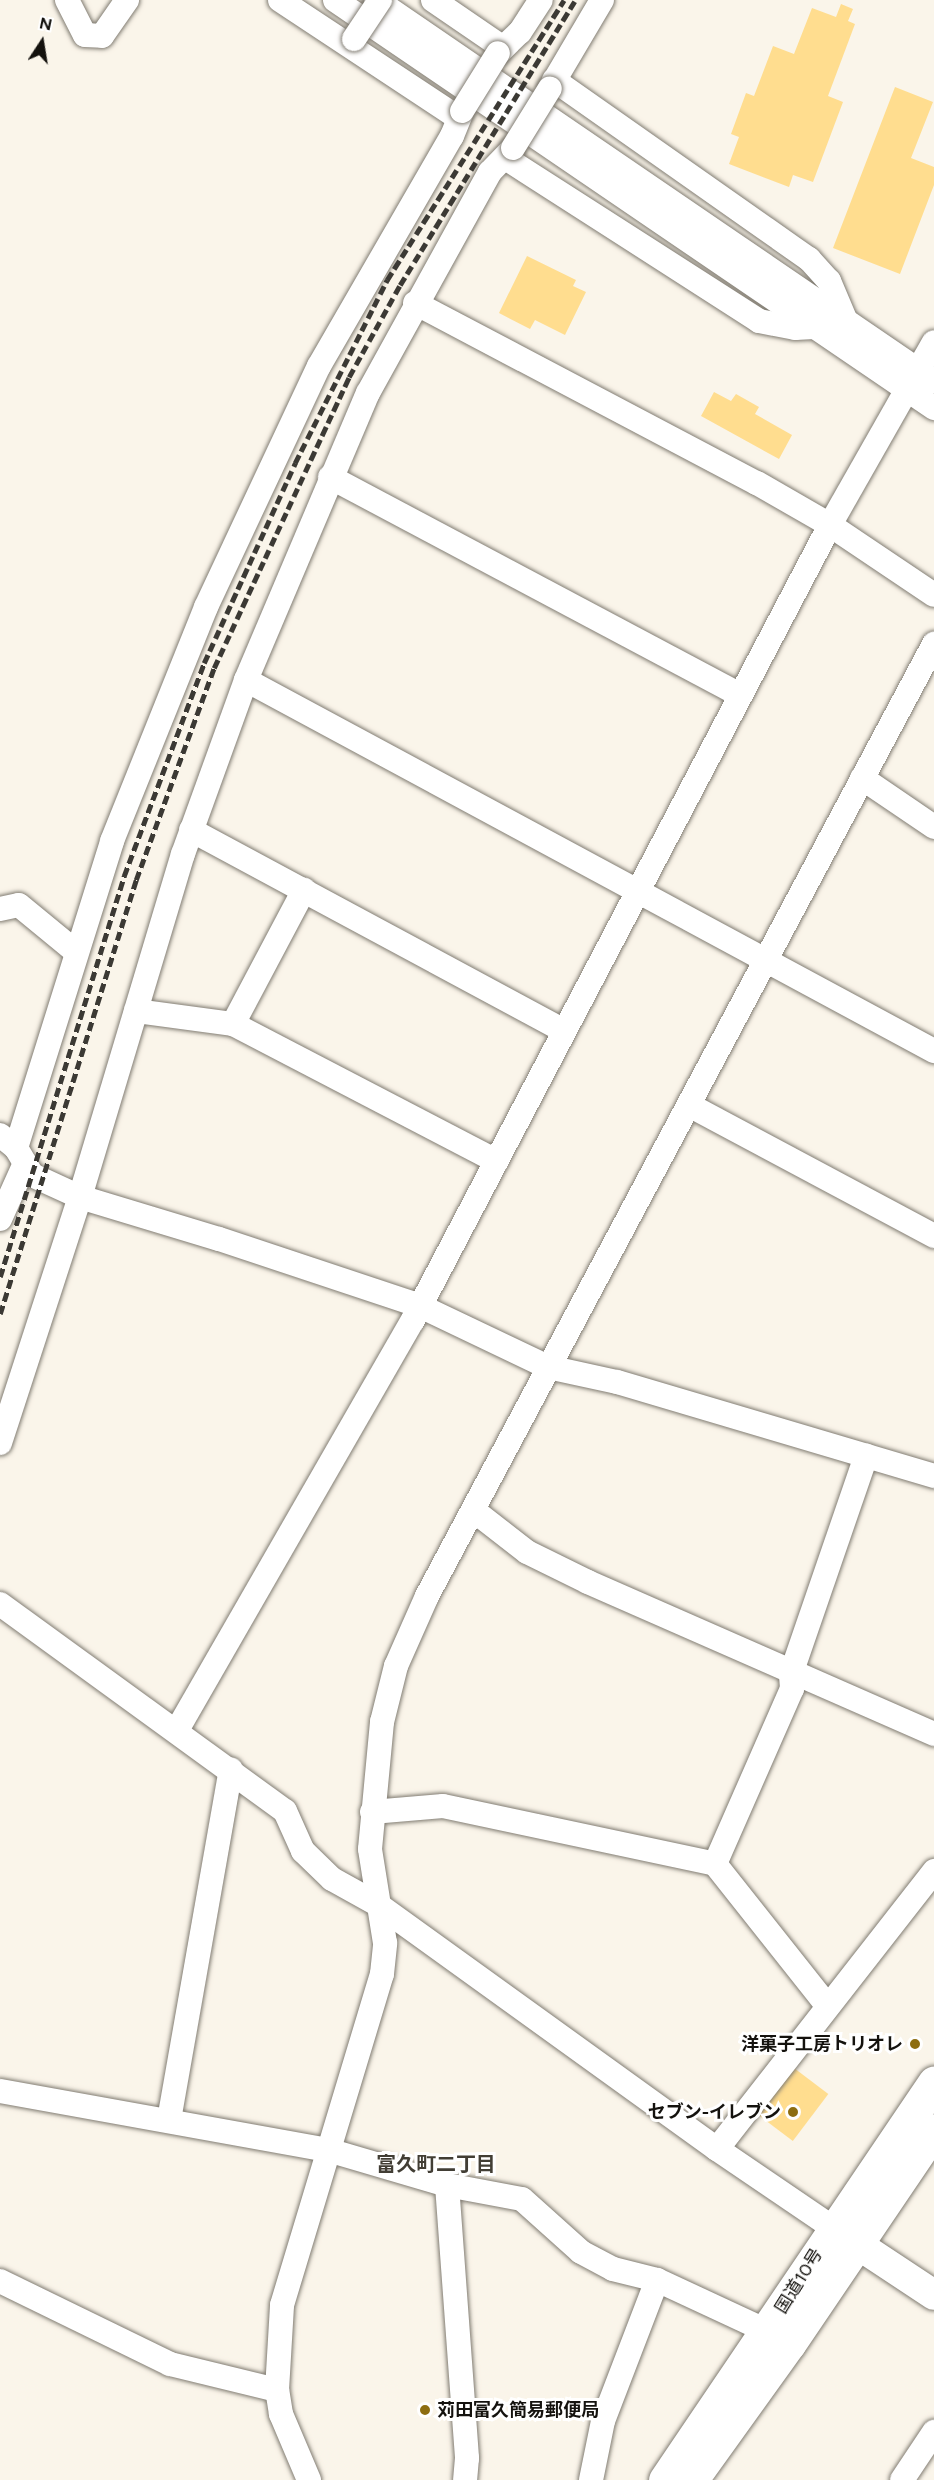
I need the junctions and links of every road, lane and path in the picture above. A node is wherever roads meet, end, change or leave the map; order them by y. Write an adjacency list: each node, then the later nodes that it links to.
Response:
1 (67, 0): 2 (street)
2 (127, 0)
3 (280, 0): 9 (street)
4 (335, 0): 16 (street)
5 (378, 0): 9 (street, bridge); 15 (street)
6 (433, 0): 10 (street)
7 (541, 0): 10 (street)
8 (602, 0): 11 (street)
9 (352, 43): 12 (street)
10 (500, 51): 12 (street, bridge)
11 (552, 84): 13 (street, bridge); 15 (street)
12 (460, 115): 32 (street)
13 (510, 154): 14 (street); 16 (street)
14 (415, 303): 20 (street); 21 (street)
15 (846, 321): 18 (street)
16 (814, 327): 18 (street)
17 (934, 342): 18 (street)
18 (919, 380): 19 (street); 21 (street)
19 (934, 408)
20 (330, 477): 24 (street); 25 (street)
21 (830, 525): 22 (street); 25 (street)
22 (934, 595)
23 (934, 644): 26 (street)
24 (246, 680): 28 (street); 30 (street)
25 (740, 695): 30 (street)
26 (862, 778): 27 (street); 33 (street)
27 (934, 827)
28 (191, 830): 29 (street); 34 (street)
29 (304, 890): 35 (street); 36 (street)
30 (638, 890): 33 (street); 36 (street)
31 (0, 909): 32 (street)
32 (75, 951): 39 (street)
33 (768, 960): 37 (street); 38 (street)
34 (136, 1011): 35 (street); 41 (street)
35 (233, 1024): 40 (street)
36 (564, 1031): 40 (street)
37 (934, 1051)
38 (689, 1105): 43 (street); 45 (street)
39 (14, 1148): 41 (street); 42 (street)
40 (496, 1161): 44 (street)
41 (80, 1197): 44 (street); 46 (street)
42 (0, 1219)
43 (934, 1236)
44 (420, 1306): 45 (street); 52 (street)
45 (548, 1367): 47 (street); 49 (street)
46 (0, 1443)
47 (866, 1456): 48 (street); 51 (street)
48 (934, 1476)
49 (473, 1510): 51 (street); 55 (street)
50 (0, 1604): 52 (street)
51 (792, 1674): 53 (street); 56 (street)
52 (177, 1730): 54 (street)
53 (934, 1734)
54 (231, 1769): 58 (street); 62 (street)
55 (372, 1812): 56 (street); 58 (street)
56 (715, 1864): 59 (street)
57 (934, 1871): 59 (street)
58 (378, 1904): 64 (street); 65 (street)
59 (826, 2004): 64 (street)
60 (934, 2083): 67 (highway, 国道10号)
61 (0, 2091): 62 (street)
62 (169, 2120): 65 (street)
63 (934, 2130): 67 (highway, 国道10号)
64 (717, 2149): 67 (street)
65 (328, 2150): 66 (street); 72 (street)
66 (447, 2186): 68 (street); 76 (street)
67 (845, 2236): 70 (main road); 71 (highway, 国道10号)
68 (657, 2280): 71 (street); 77 (street)
69 (0, 2281): 72 (street)
70 (934, 2295)
71 (779, 2337): 78 (highway, 国道10号); 79 (highway, 国道10号)
72 (277, 2390): 75 (street)
73 (934, 2432): 74 (street)
74 (907, 2478)
75 (309, 2480)
76 (465, 2480)
77 (591, 2480)
78 (665, 2480)
79 (691, 2480)

